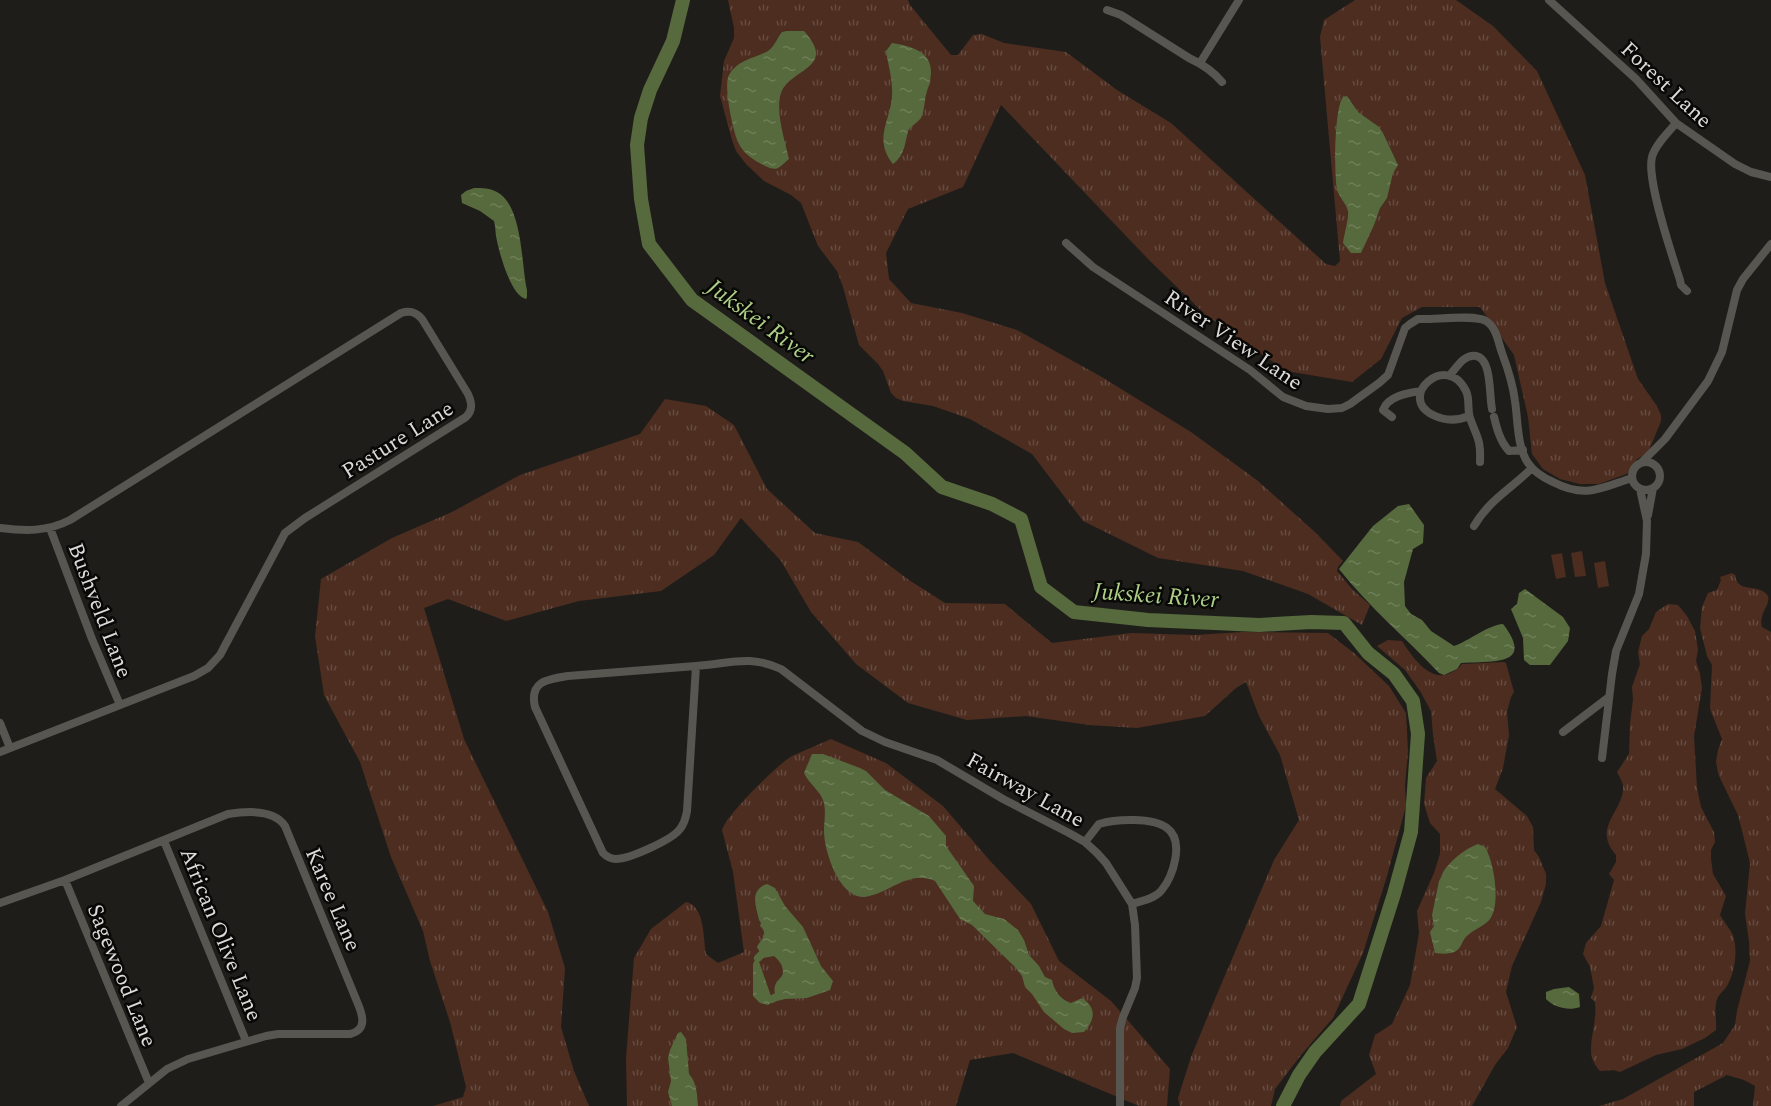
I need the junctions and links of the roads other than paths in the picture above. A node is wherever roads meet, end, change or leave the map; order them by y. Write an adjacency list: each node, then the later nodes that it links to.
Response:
1 (1239, 0): 4 (street)
2 (1549, 0): 6 (street, Forest Lane)
3 (1107, 10): 4 (street)
4 (1200, 63): 5 (street)
5 (1222, 82)
6 (1676, 123): 7 (street, Forest Lane); 10 (street)
7 (1771, 177)
8 (1066, 243): 16 (street, River View Lane)
9 (1771, 244): 15 (street)
10 (1688, 291)
11 (1450, 375): 12 (street); 13 (street); 16 (street)
12 (1421, 391): 13 (street); 14 (street)
13 (1469, 416): 17 (street)
14 (1392, 417)
15 (1663, 441): 18 (street); 20 (street)
16 (1523, 450): 19 (street, River View Lane)
17 (1480, 462)
18 (1642, 462): 20 (street); 21 (street)
19 (1532, 468): 21 (street); 25 (street)
20 (1658, 469): 23 (street)
21 (1632, 478): 22 (street)
22 (1640, 489): 23 (street); 24 (street)
23 (1653, 489): 24 (street)
24 (1647, 521): 29 (street)
25 (1474, 526)
26 (0, 528): 27 (street, Pasture Lane)
27 (50, 528): 30 (street, Bushveld Lane); 30 (street, Pasture Lane)
28 (696, 666): 28 (street, Fairway Lane); 37 (street, Fairway Lane)
29 (1609, 697): 32 (street); 35 (street)
30 (120, 705): 33 (street, Pasture Lane)
31 (0, 723): 33 (street)
32 (1563, 732)
33 (10, 748): 34 (street, Pasture Lane)
34 (0, 752)
35 (1602, 758)
36 (164, 841): 38 (street, Karee Lane); 41 (street, African Olive Lane); 41 (street, Karee Lane)
37 (1085, 842): 40 (street, Fairway Lane); 40 (street)
38 (65, 880): 39 (street, Karee Lane); 42 (street, Sagewood Lane)
39 (0, 903)
40 (1132, 904): 44 (street, Fairway Lane)
41 (246, 1041): 42 (street, Karee Lane)
42 (149, 1083): 43 (street, Karee Lane)
43 (121, 1106)
44 (1120, 1106)

